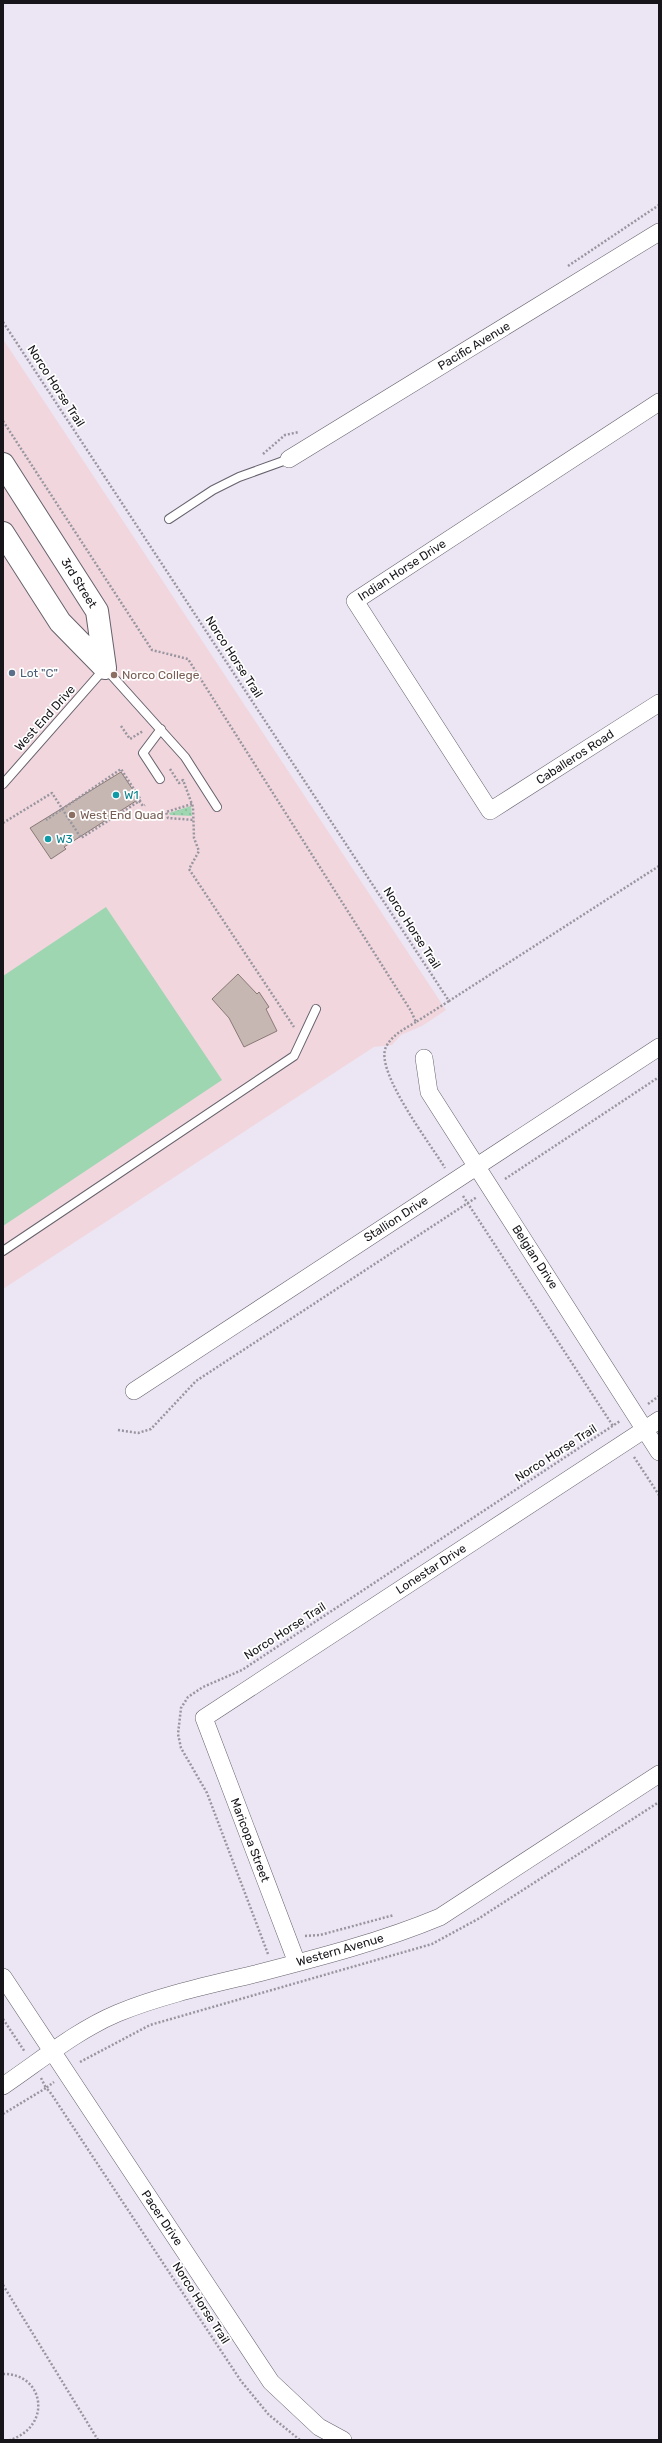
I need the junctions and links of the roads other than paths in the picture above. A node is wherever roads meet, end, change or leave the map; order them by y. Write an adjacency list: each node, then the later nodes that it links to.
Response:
1 (659, 232): 3 (street, Pacific Avenue)
2 (659, 402): 13 (street, Indian Horse Drive)
3 (289, 459): 5 (lane)
4 (3, 464): 7 (street, 3rd Street)
5 (169, 519)
6 (3, 533): 7 (street)
7 (105, 668): 9 (lane); 11 (lane, West End Drive)
8 (659, 703): 13 (street, Caballeros Road)
9 (162, 729): 10 (lane); 12 (lane)
10 (160, 778)
11 (3, 784)
12 (218, 807)
13 (490, 811)
14 (316, 1009): 18 (lane)
15 (659, 1048): 17 (street, Stallion Drive)
16 (424, 1058): 17 (street, Belgian Drive)
17 (477, 1166): 19 (street, Stallion Drive); 21 (street, Belgian Drive)
18 (3, 1250)
19 (134, 1391)
20 (659, 1420): 21 (street, Lonestar Drive)
21 (644, 1429): 22 (street, Belgian Drive); 23 (street, Lonestar Drive)
22 (659, 1452)
23 (204, 1718): 25 (street, Maricopa Street)
24 (659, 1774): 25 (street, Western Avenue)
25 (297, 1963): 27 (street, Western Avenue)
26 (3, 1977): 27 (street, Pacer Drive)
27 (52, 2053): 28 (street, Western Avenue); 29 (street, Pacer Drive)
28 (3, 2086)
29 (343, 2440)

